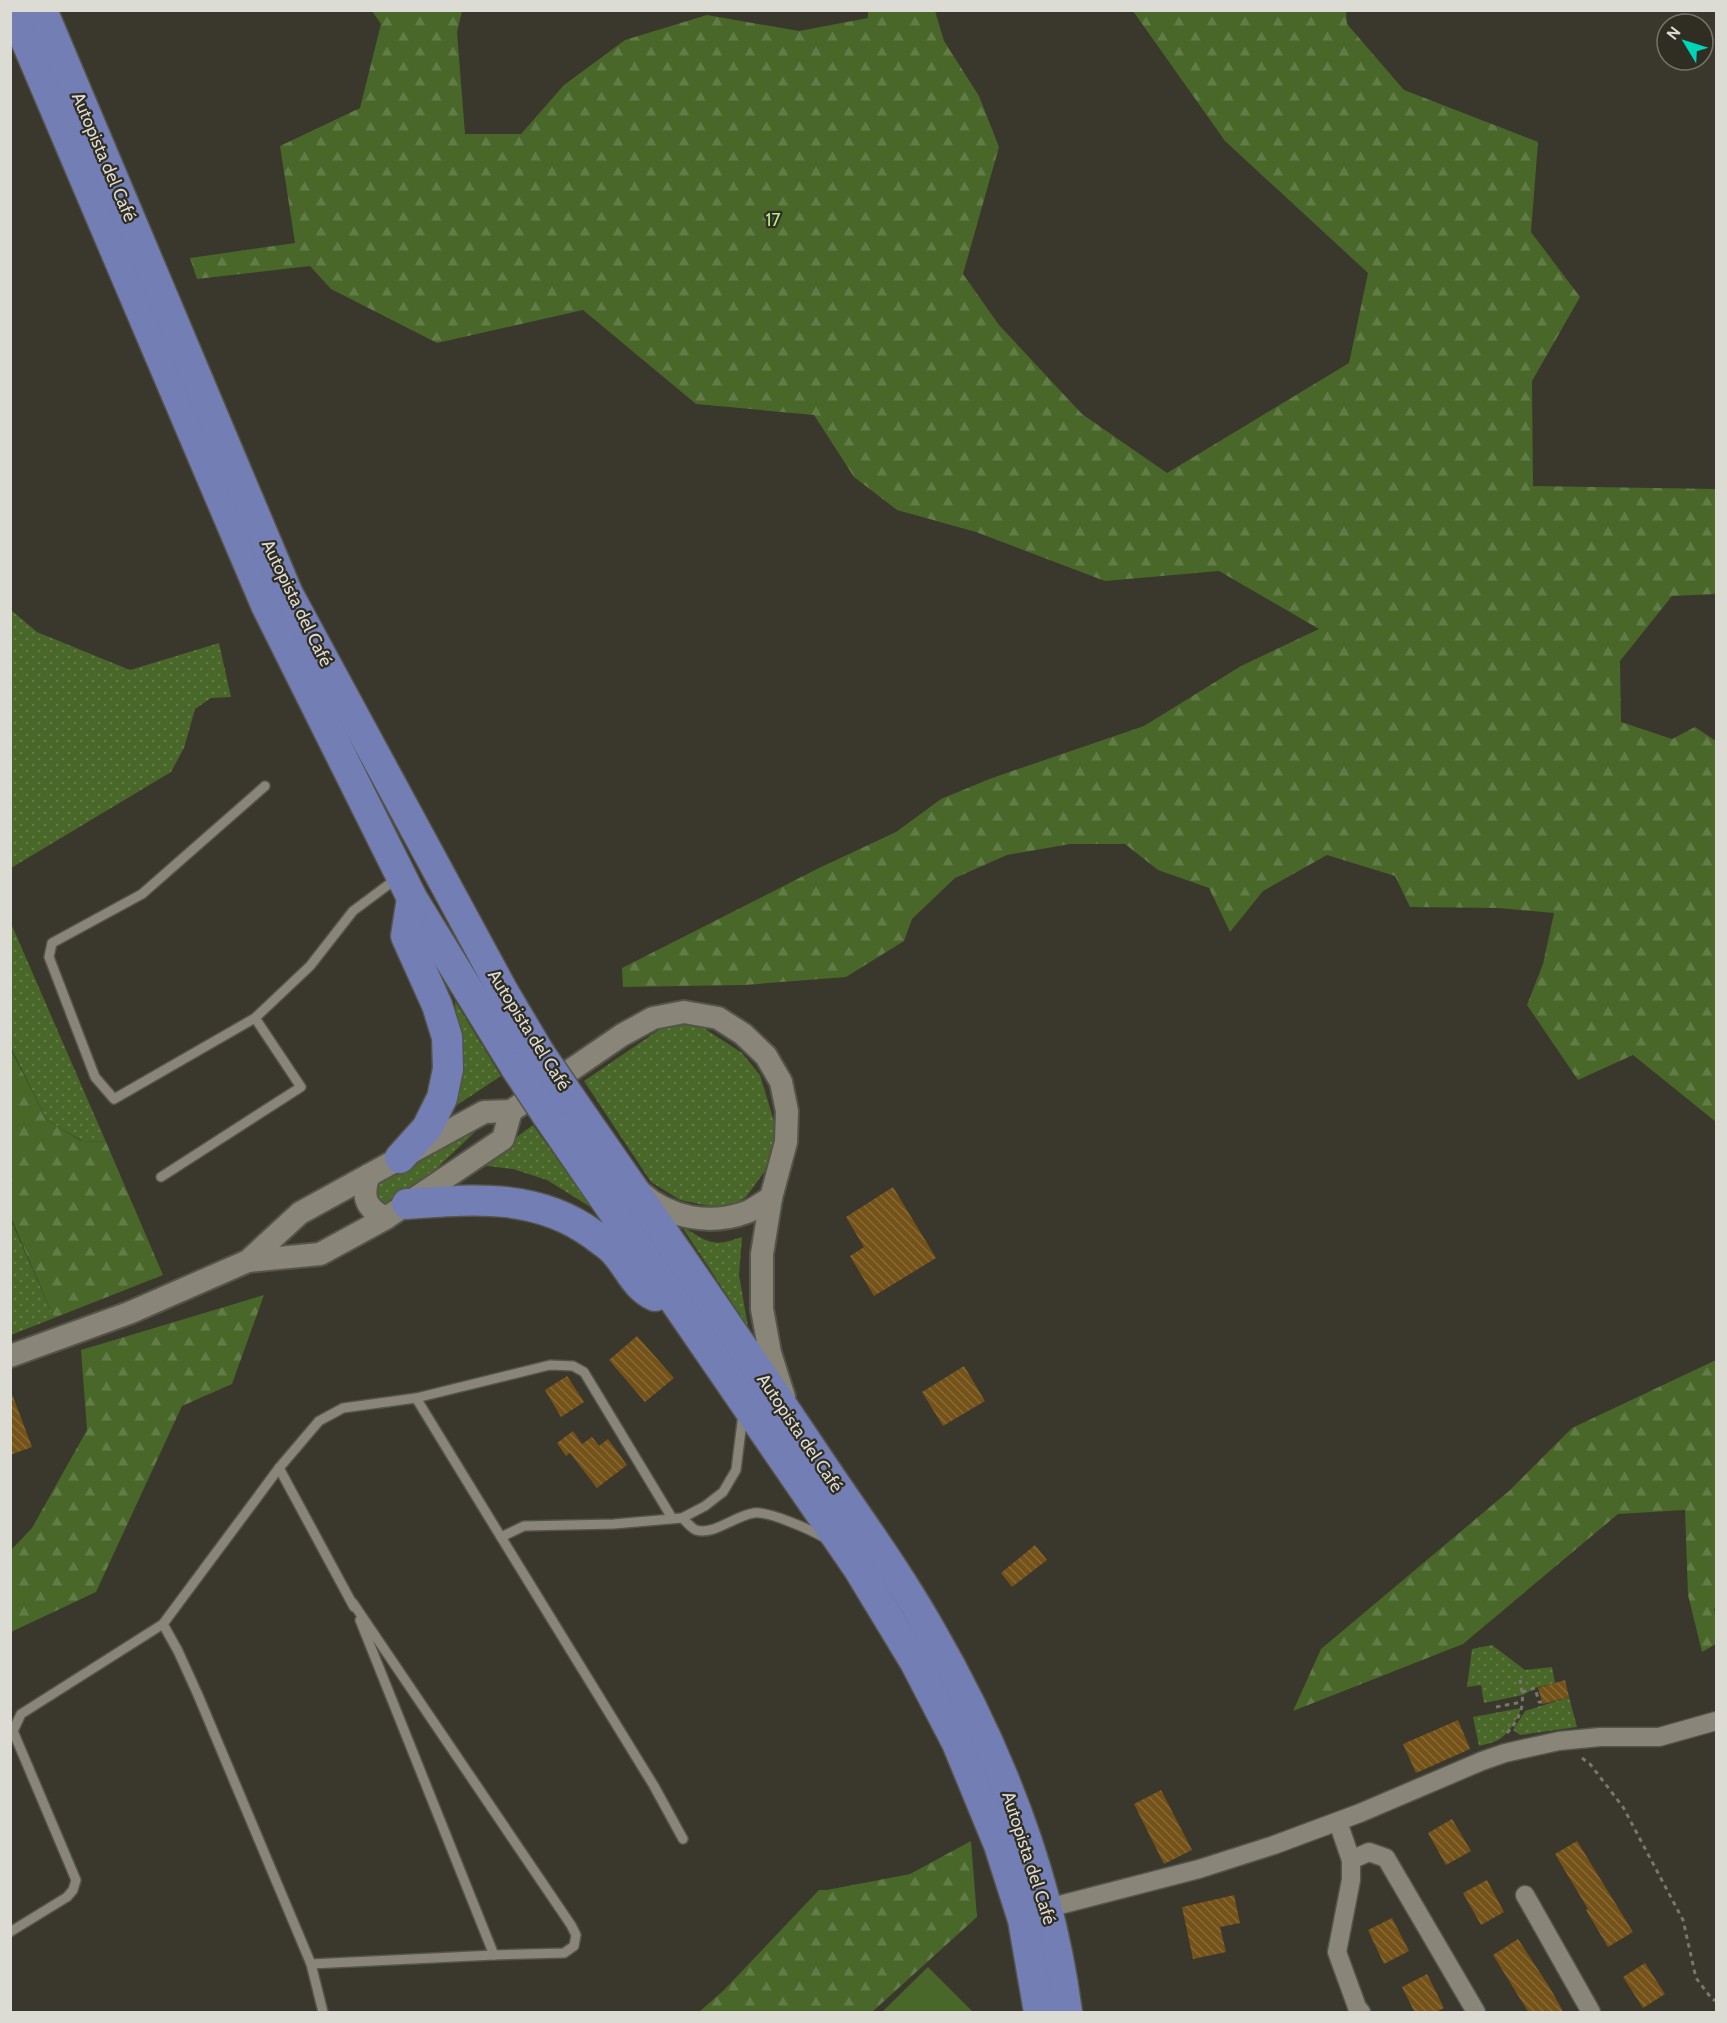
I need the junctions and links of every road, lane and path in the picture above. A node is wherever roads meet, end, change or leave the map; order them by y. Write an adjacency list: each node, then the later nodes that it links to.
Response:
1 (13, 10): 4 (highway, Autopista del Café)
2 (42, 10): 6 (highway, Autopista del Café)
3 (265, 786): 5 (lane)
4 (407, 887): 5 (lane); 6 (highway, Autopista del Café); 8 (highway)
5 (255, 1018): 10 (lane)
6 (528, 1060): 11 (highway, Autopista del Café, bridge); 15 (highway, Autopista del Café, bridge)
7 (511, 1111): 8 (street); 12 (street); 13 (street)
8 (400, 1158): 9 (street)
9 (369, 1175): 13 (street); 14 (street)
10 (161, 1177)
11 (625, 1178): 12 (street); 19 (highway, Autopista del Café)
12 (771, 1198): 19 (street)
13 (397, 1211): 14 (street); 15 (highway)
14 (248, 1261): 16 (street)
15 (678, 1305): 18 (highway, Autopista del Café)
16 (10, 1356)
17 (416, 1398): 20 (lane); 21 (lane); 22 (lane)
18 (745, 1403): 21 (lane); 23 (highway, Autopista del Café)
19 (790, 1415): 38 (highway, Autopista del Café)
20 (279, 1468): 24 (lane); 25 (lane)
21 (677, 1518): 22 (lane); 23 (lane)
22 (501, 1537): 35 (lane)
23 (846, 1551): 44 (highway, Autopista del Café)
24 (353, 1603): 40 (lane); 40 (lane)
25 (164, 1624): 39 (lane); 41 (lane)
26 (1520, 1680): 27 (path)
27 (1522, 1692): 28 (path); 29 (path)
28 (1522, 1702): 30 (path); 33 (path)
29 (1542, 1702)
30 (1496, 1707)
31 (1716, 1721): 32 (street)
32 (1559, 1741): 33 (street); 42 (path)
33 (1482, 1761): 34 (street)
34 (1338, 1822): 36 (street); 38 (street)
35 (683, 1839)
36 (1351, 1860): 46 (street); 47 (street)
37 (1525, 1895): 48 (street)
38 (1048, 1908): 45 (highway, Autopista del Café)
39 (10, 1932)
40 (494, 1955): 41 (lane)
41 (311, 1964): 43 (lane)
42 (1716, 2001)
43 (322, 2013)
44 (1039, 2013)
45 (1067, 2013)
46 (1361, 2013)
47 (1476, 2013)
48 (1591, 2013)

